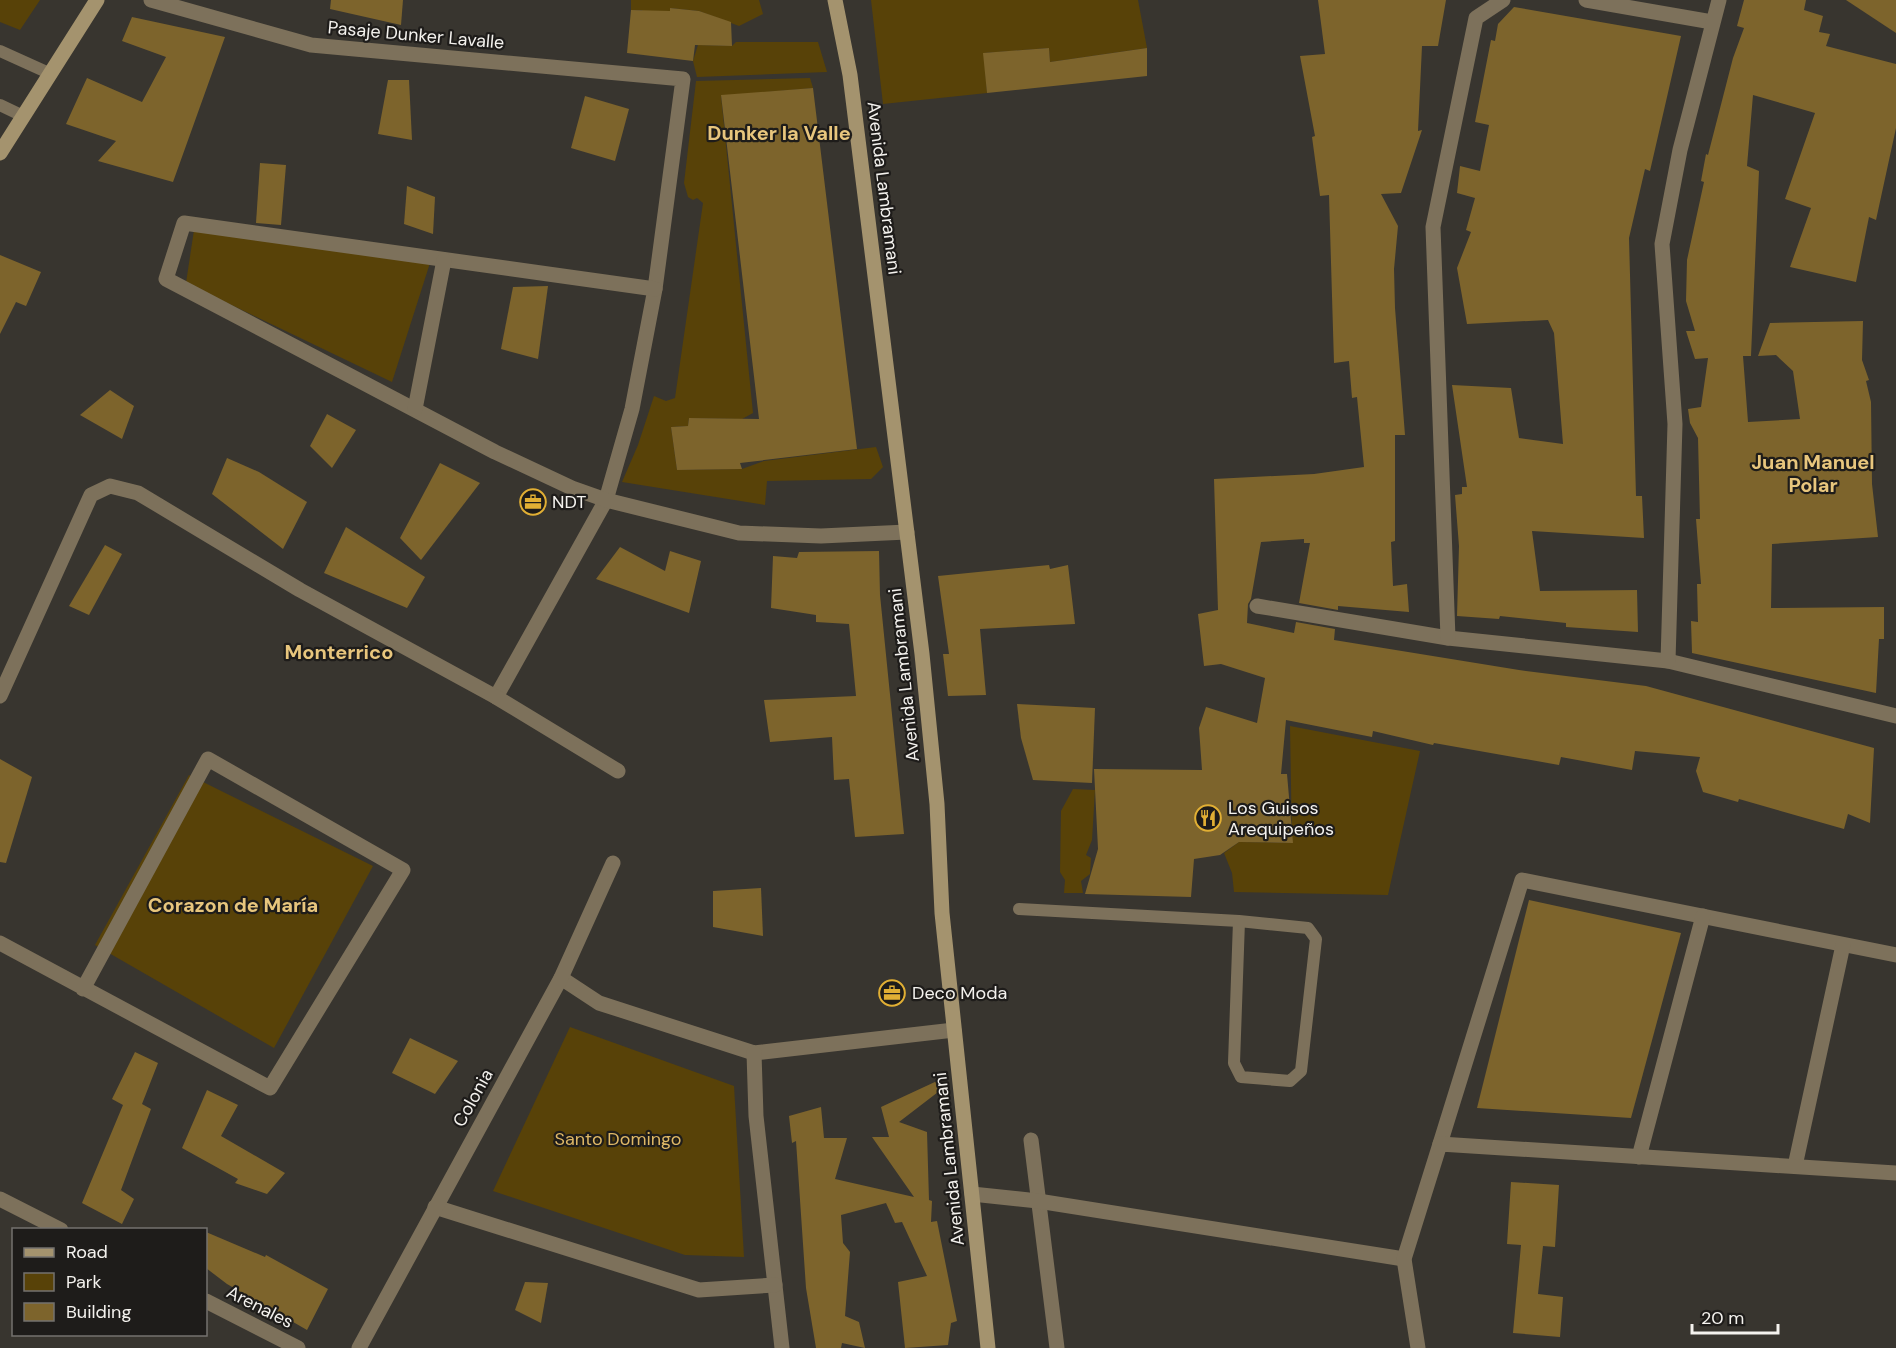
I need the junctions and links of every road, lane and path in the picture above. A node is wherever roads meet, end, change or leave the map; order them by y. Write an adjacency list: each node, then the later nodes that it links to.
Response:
1 (97, 0): 9 (main road)
2 (151, 0): 14 (street, Pasaje Dunker Lavalle)
3 (836, 0): 17 (main road, Avenida Lambramani)
4 (1503, 0): 19 (street)
5 (1586, 0): 7 (street)
6 (1719, 0): 7 (street)
7 (1712, 22): 20 (street)
8 (0, 51): 9 (lane)
9 (51, 74): 11 (main road)
10 (0, 105): 11 (lane)
11 (23, 116): 12 (main road)
12 (0, 153)
13 (444, 260): 14 (street); 15 (street); 15 (street)
14 (655, 289): 16 (street)
15 (414, 409): 16 (street)
16 (606, 500): 17 (street); 22 (street)
17 (907, 532): 34 (main road, Avenida Lambramani)
18 (1257, 606): 19 (street)
19 (1448, 638): 20 (street)
20 (1668, 661): 23 (street)
21 (0, 696): 22 (street)
22 (496, 697): 24 (street)
23 (1896, 716)
24 (618, 771)
25 (613, 863): 32 (street, Colonia)
26 (1019, 909): 28 (lane)
27 (1703, 916): 30 (street); 37 (street); 38 (street)
28 (1239, 921): 28 (lane)
29 (0, 943): 33 (street)
30 (1843, 945): 31 (street); 39 (street)
31 (1896, 955)
32 (561, 978): 35 (street); 44 (street, Colonia)
33 (84, 989): 33 (street)
34 (954, 1030): 35 (street); 41 (main road, Avenida Lambramani)
35 (754, 1053): 47 (street)
36 (1031, 1140): 43 (street)
37 (1440, 1144): 38 (street); 46 (street)
38 (1640, 1156): 39 (street)
39 (1795, 1166): 40 (street)
40 (1896, 1173)
41 (972, 1194): 43 (street); 52 (main road, Avenida Lambramani)
42 (0, 1199): 45 (street)
43 (1038, 1201): 46 (street); 53 (street)
44 (435, 1207): 47 (street); 50 (street, Colonia)
45 (57, 1228)
46 (1404, 1260): 54 (street)
47 (775, 1285): 51 (street)
48 (207, 1302): 49 (street, Arenales)
49 (298, 1348)
50 (359, 1348)
51 (782, 1348)
52 (988, 1348)
53 (1057, 1348)
54 (1418, 1348)

